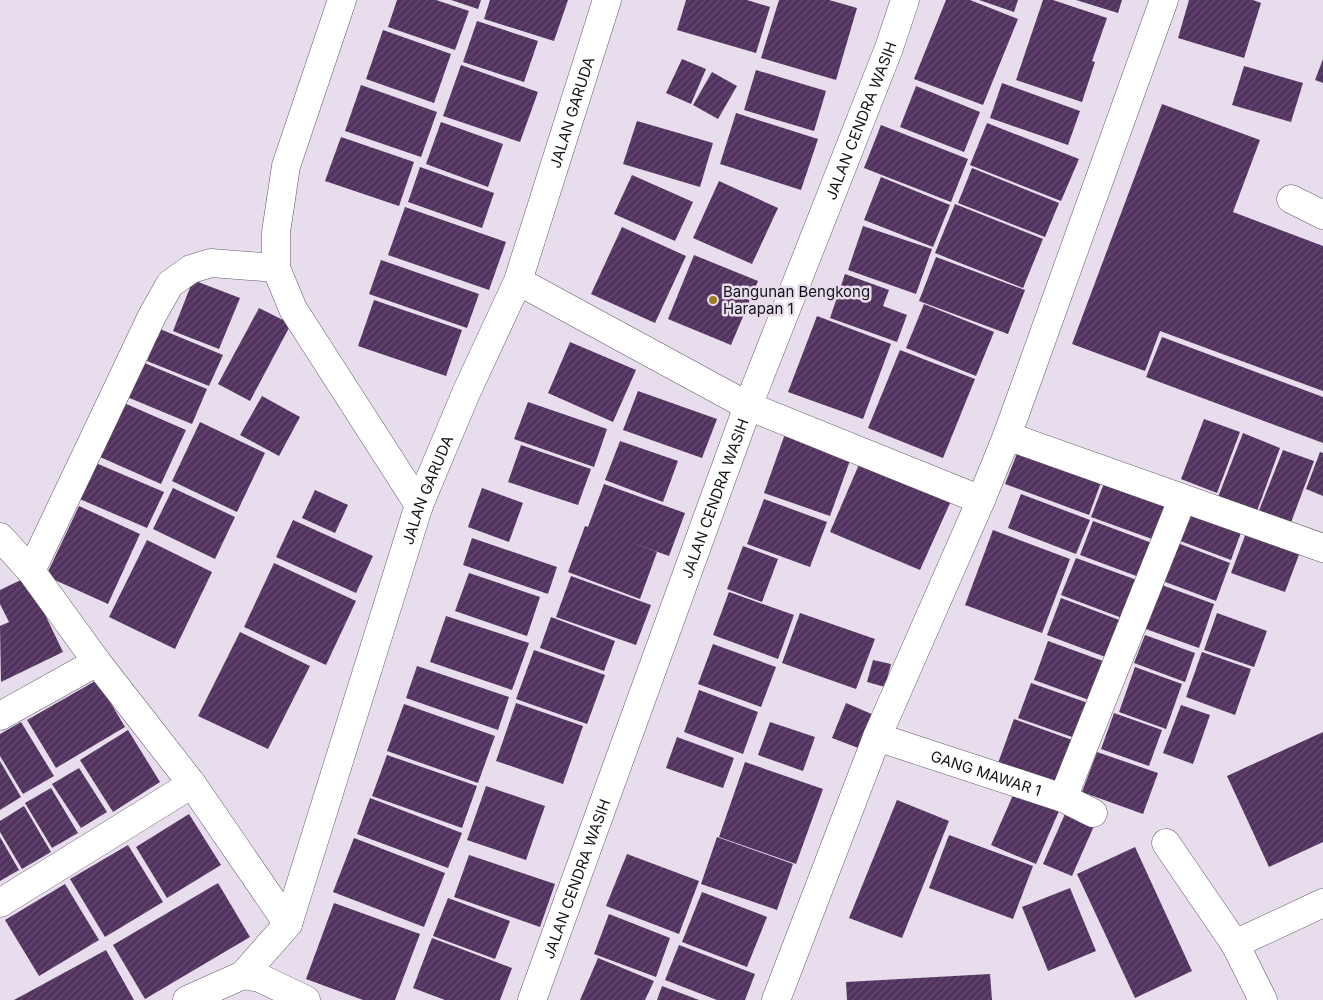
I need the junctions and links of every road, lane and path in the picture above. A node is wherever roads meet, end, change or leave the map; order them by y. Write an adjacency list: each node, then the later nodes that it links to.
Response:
1 (342, 0): 7 (street)
2 (607, 0): 8 (street, JALAN GARUDA)
3 (905, 0): 9 (street, JALAN CENDRA WASIH)
4 (1164, 0): 10 (street)
5 (1291, 199): 6 (street)
6 (1323, 215)
7 (276, 268): 13 (street); 16 (street)
8 (518, 281): 9 (street); 13 (street, JALAN GARUDA)
9 (748, 406): 11 (street); 31 (street, JALAN CENDRA WASIH)
10 (1007, 436): 11 (street); 12 (street)
11 (981, 500): 19 (street)
12 (1182, 500): 15 (street); 21 (street)
13 (419, 505): 26 (street, JALAN GARUDA)
14 (0, 537): 16 (street)
15 (1323, 548)
16 (31, 571): 17 (street)
17 (97, 662): 18 (street); 20 (street)
18 (0, 716)
19 (878, 737): 21 (street, GANG MAWAR 1); 32 (street)
20 (192, 784): 24 (street); 26 (street)
21 (1063, 798): 22 (street, GANG MAWAR 1)
22 (1093, 813)
23 (1166, 842): 27 (street)
24 (0, 903)
25 (1323, 903): 27 (street)
26 (288, 924): 28 (street, JALAN GARUDA)
27 (1235, 944): 33 (street)
28 (243, 975): 29 (street); 30 (street)
29 (188, 1000)
30 (306, 1000)
31 (532, 1000)
32 (776, 1000)
33 (1263, 1000)

